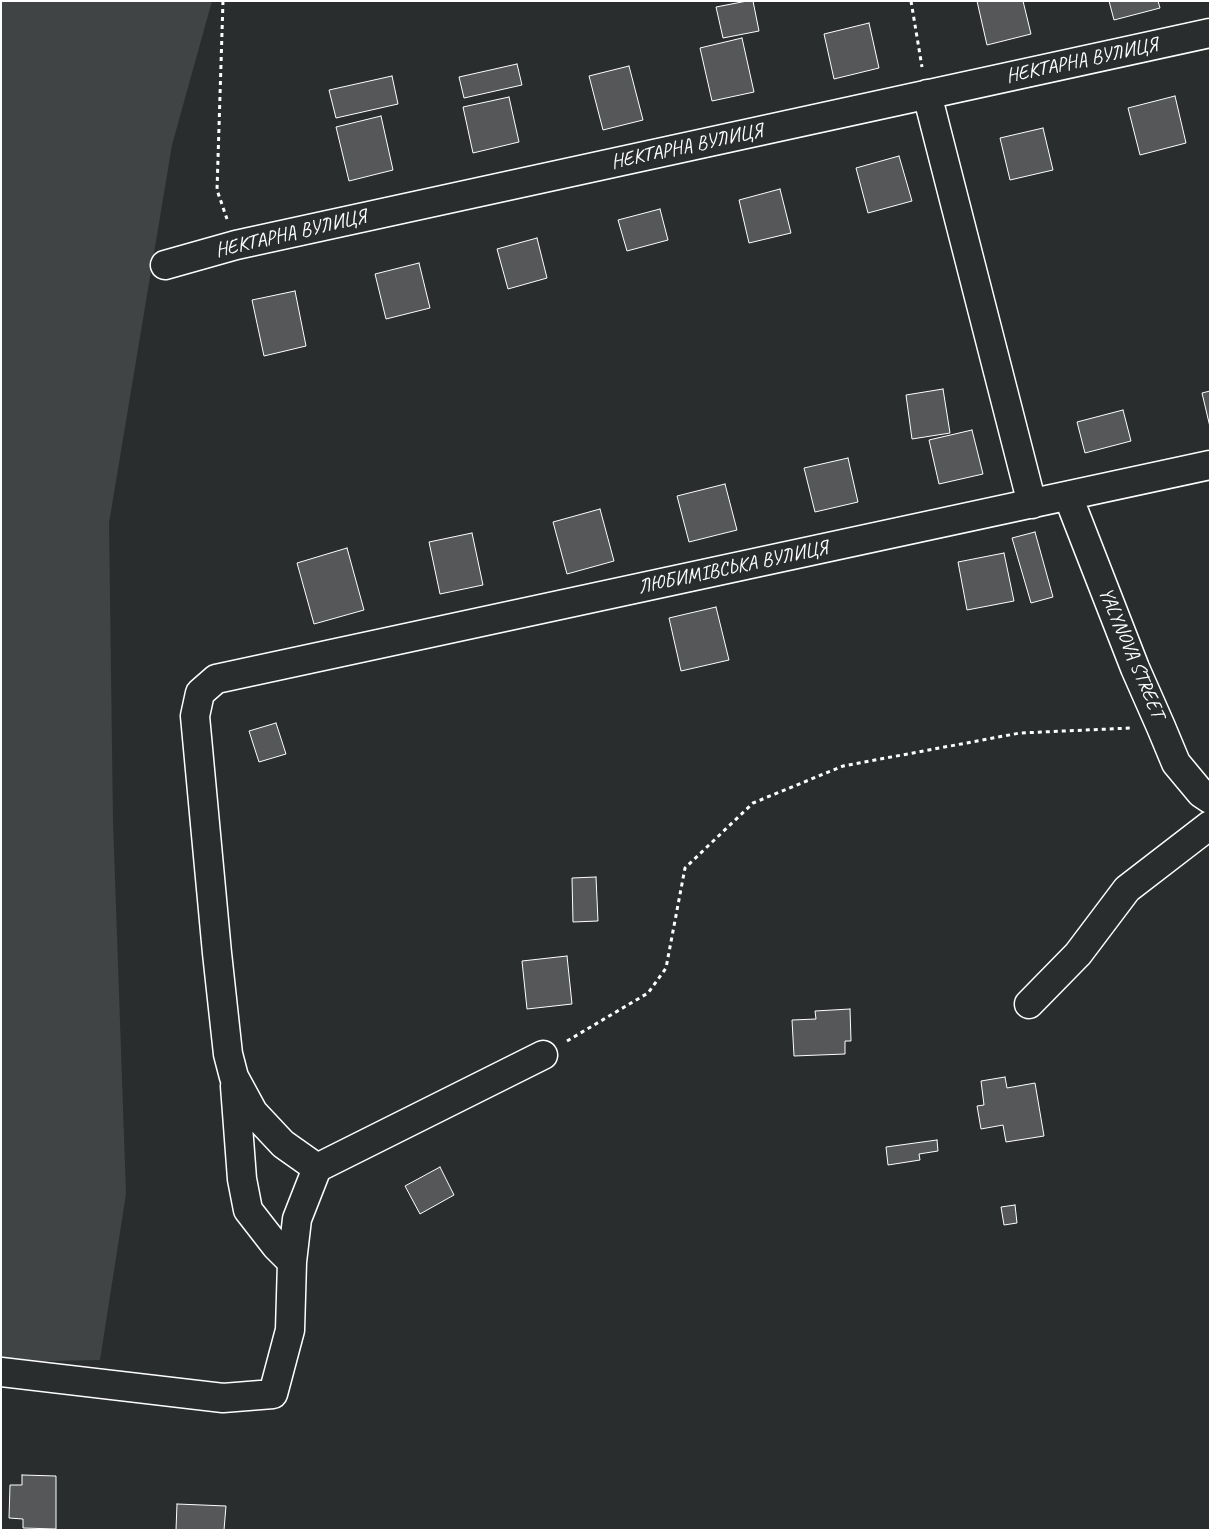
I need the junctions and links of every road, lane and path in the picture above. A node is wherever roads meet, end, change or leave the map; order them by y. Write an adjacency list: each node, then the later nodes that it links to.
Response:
1 (223, 1): 5 (path)
2 (910, 1): 4 (path)
3 (1210, 33): 4 (street, НЕКТАРНА ВУЛИЦЯ)
4 (927, 94): 5 (street, НЕКТАРНА ВУЛИЦЯ); 9 (street)
5 (236, 245): 6 (street, НЕКТАРНА ВУЛИЦЯ)
6 (165, 265)
7 (1210, 465): 8 (street, ЛЮБИМІВСЬКА ВУЛИЦЯ)
8 (1068, 496): 9 (street, ЛЮБИМІВСЬКА ВУЛИЦЯ); 10 (street, YALYNOVA STREET)
9 (1032, 504): 15 (street, ЛЮБИМІВСЬКА ВУЛИЦЯ)
10 (1161, 727): 11 (street, YALYNOVA STREET); 14 (path)
11 (1210, 799)
12 (1210, 825): 13 (street)
13 (1029, 1004)
14 (543, 1055): 16 (street)
15 (234, 1077): 16 (street); 17 (street)
16 (317, 1168): 17 (street)
17 (292, 1262): 18 (street)
18 (1, 1372)

